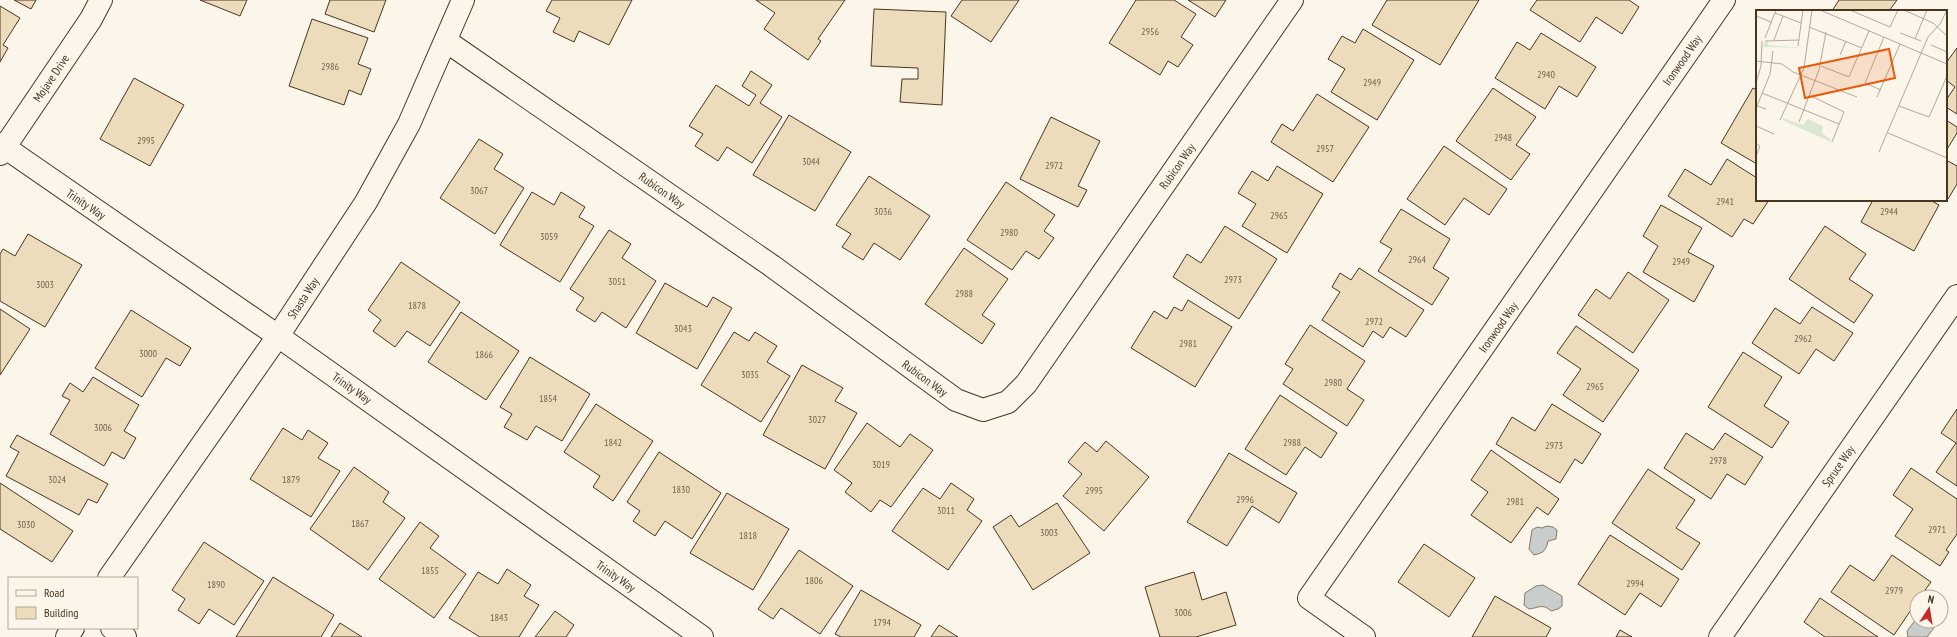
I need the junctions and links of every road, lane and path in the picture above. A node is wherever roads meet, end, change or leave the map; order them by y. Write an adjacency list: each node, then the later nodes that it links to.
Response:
1 (101, 0): 6 (street, Mojave Drive)
2 (463, 0): 5 (street, Shasta Way)
3 (1292, 0): 5 (street, Rubicon Way)
4 (1724, 0): 13 (street, Ironwood Way)
5 (446, 41): 8 (street, Shasta Way)
6 (2, 148): 8 (street, Trinity Way)
7 (1957, 296): 14 (street, Spruce Way)
8 (278, 336): 9 (street, Shasta Way); 12 (street, Trinity Way)
9 (110, 577)
10 (113, 629): 11 (street)
11 (125, 637)
12 (702, 637)
13 (1364, 637)
14 (1720, 637)

